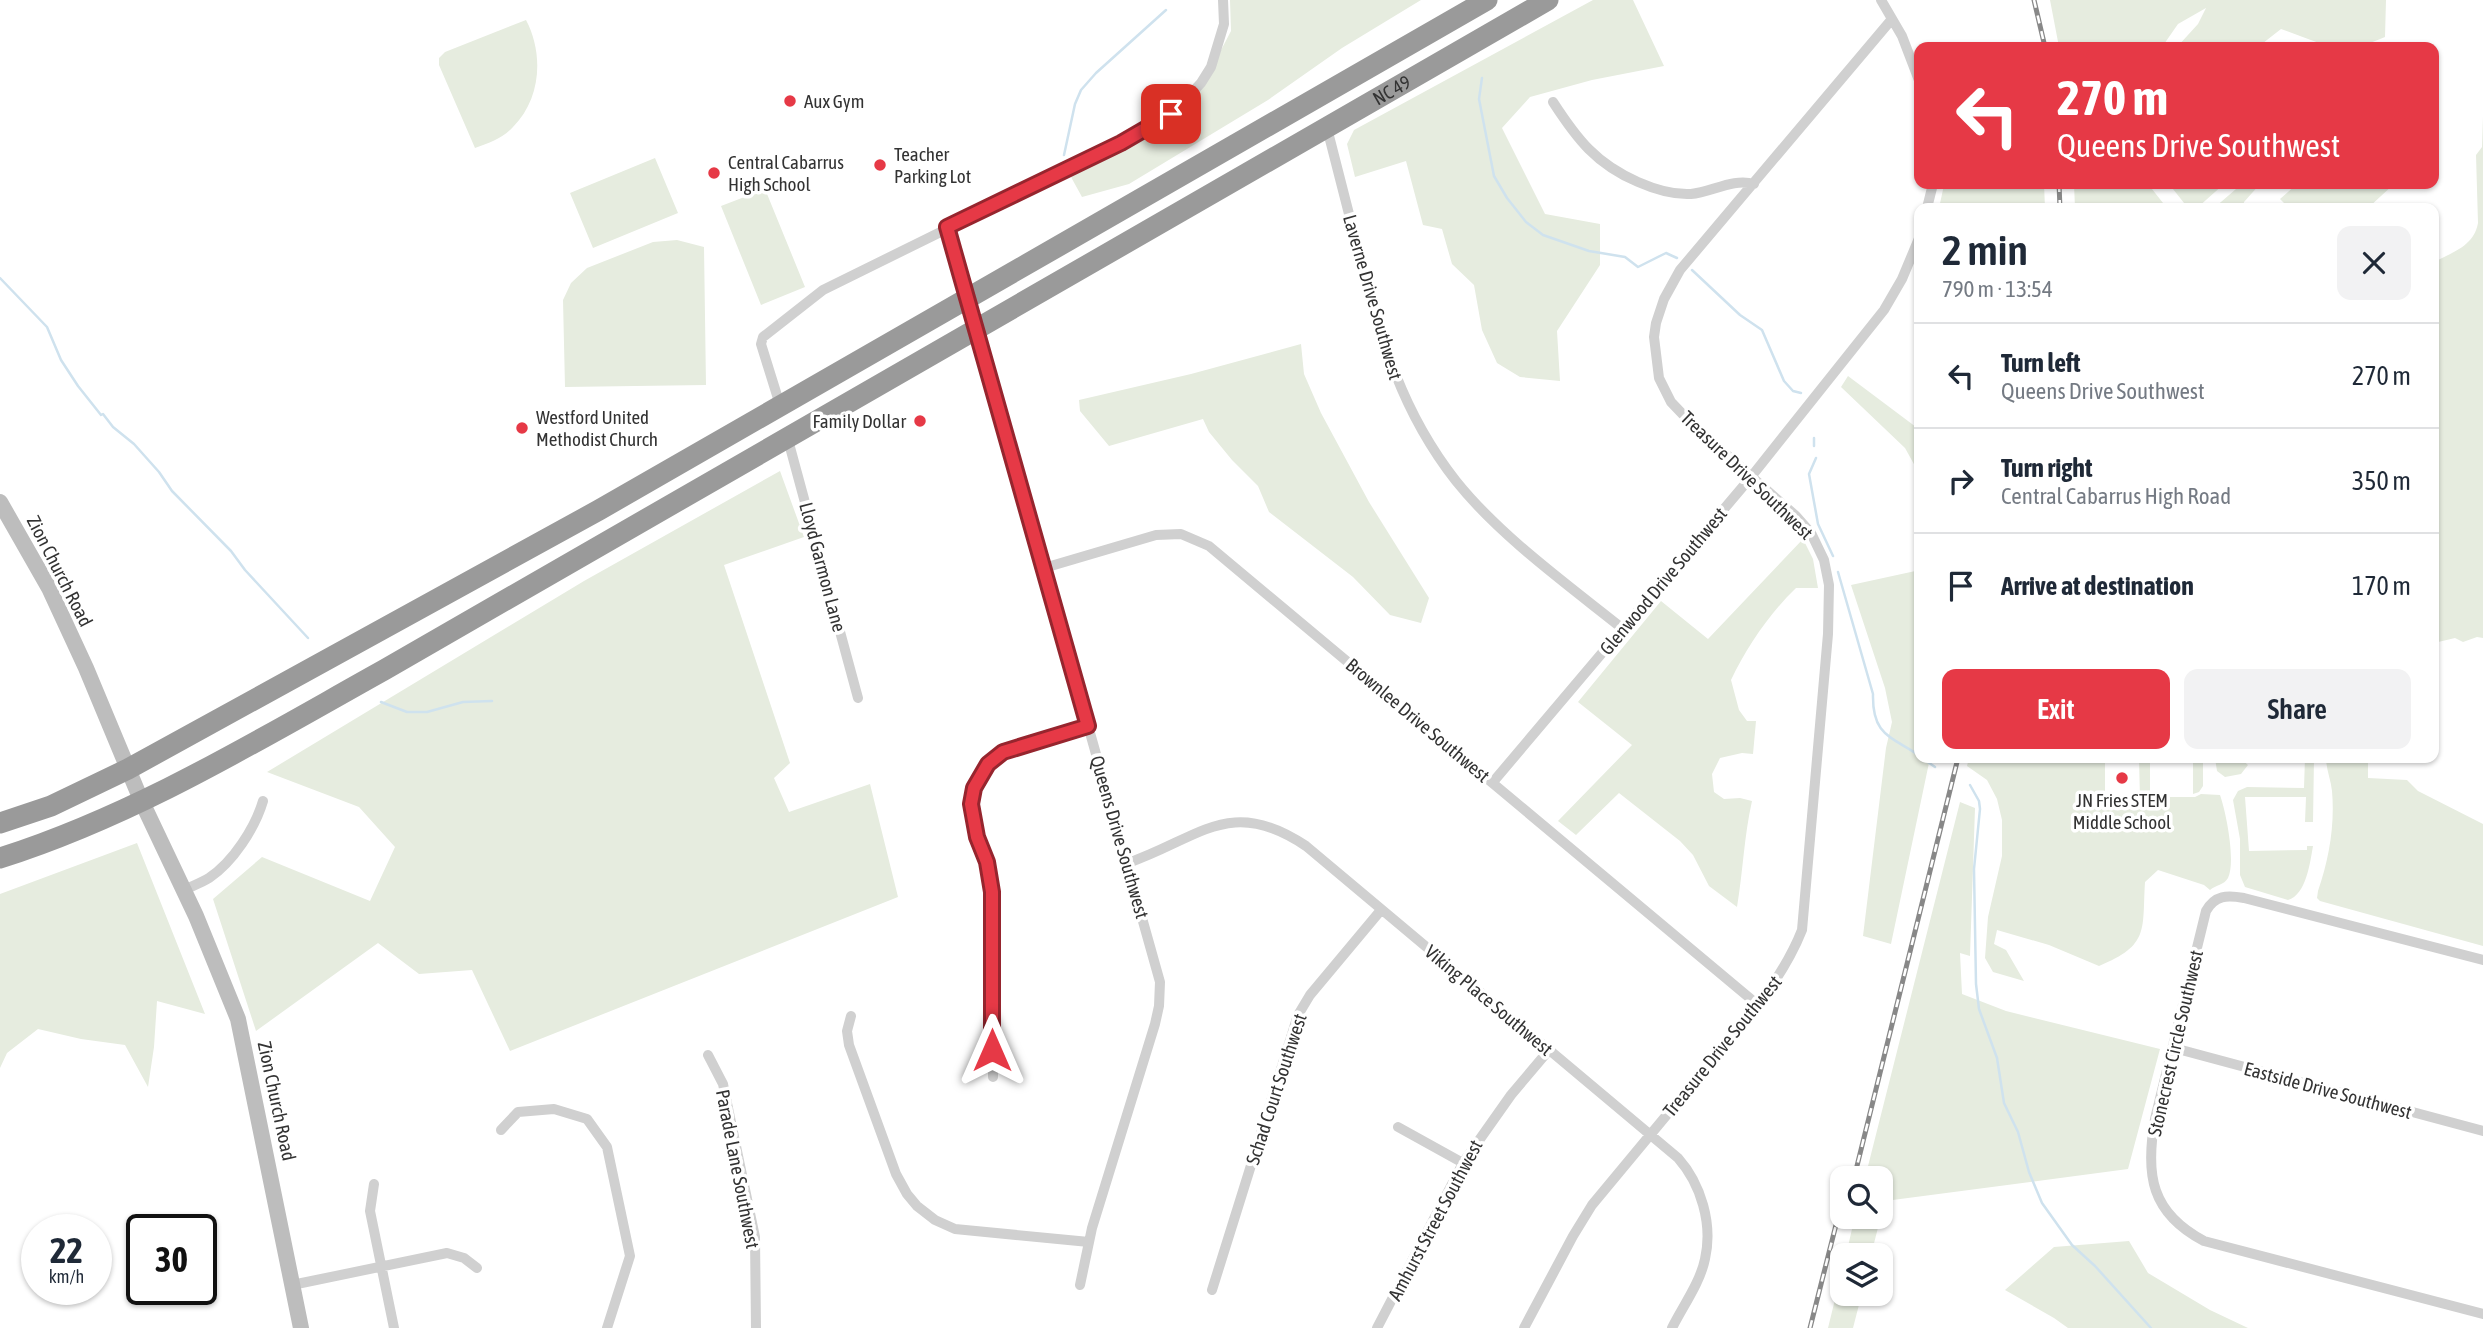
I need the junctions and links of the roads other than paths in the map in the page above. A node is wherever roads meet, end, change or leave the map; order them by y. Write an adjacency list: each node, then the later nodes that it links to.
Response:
1 (1223, 0): 10 (street)
2 (1487, 0): 12 (highway, NC 49)
3 (1548, 0): 8 (highway, NC 49 / NC 49)
4 (1881, 0): 5 (street)
5 (1892, 19): 6 (street); 9 (street, Treasure Drive Southwest)
6 (1914, 67)
7 (1553, 102): 9 (street)
8 (1327, 128): 13 (highway, NC 49 / NC 49); 21 (street, Laverne Drive Southwest)
9 (1754, 184): 16 (street, Treasure Drive Southwest)
10 (947, 227): 12 (street, Queens Drive Southwest); 14 (street)
11 (1914, 250): 16 (street, Glenwood Drive Southwest)
12 (967, 299): 13 (street, Queens Drive Southwest); 14 (highway, NC 49)
13 (976, 328): 15 (highway, NC 49); 19 (street, Queens Drive Southwest)
14 (780, 405): 18 (highway, NC 49)
15 (788, 436): 20 (highway, NC 49); 22 (street, Lloyd Garmon Lane)
16 (1751, 477): 21 (street, Glenwood Drive Southwest); 34 (street, Treasure Drive Southwest)
17 (0, 502): 24 (street, Zion Church Road)
18 (526, 550): 20 (highway); 24 (highway, NC 49)
19 (1044, 568): 23 (street, Queens Drive Southwest); 25 (street, Brownlee Drive Southwest)
20 (543, 577): 26 (highway, NC 49)
21 (1623, 629): 25 (street, Glenwood Drive Southwest)
22 (858, 698)
23 (1088, 726): 30 (street, Queens Drive Southwest); 39 (street)
24 (128, 769): 26 (street, Zion Church Road); 28 (highway, NC 49)
25 (1493, 782): 34 (street, Brownlee Drive Southwest)
26 (141, 800): 29 (highway, NC 49); 31 (street, Zion Church Road)
27 (262, 802): 31 (street)
28 (0, 823)
29 (0, 858)
30 (1128, 863): 32 (street, Viking Place Southwest); 46 (street, Queens Drive Southwest)
31 (184, 891): 49 (street, Zion Church Road)
32 (1381, 910): 37 (street, Viking Place Southwest); 51 (street, Schad Court Southwest)
33 (2483, 960): 36 (street, Stonecrest Circle Southwest)
34 (1758, 1005): 43 (street, Treasure Drive Southwest)
35 (851, 1016): 46 (street)
36 (2174, 1048): 42 (street, Eastside Drive Southwest); 52 (street, Stonecrest Circle Southwest)
37 (1549, 1050): 43 (street, Viking Place Southwest); 44 (street, Amhurst Street Southwest)
38 (708, 1055): 56 (street, Parade Lane Southwest)
39 (993, 1077)
40 (1398, 1127): 44 (street)
41 (501, 1130): 55 (street)
42 (2483, 1130)
43 (1651, 1135): 58 (street, Treasure Drive Southwest); 59 (street, Viking Place Southwest)
44 (1463, 1163): 57 (street, Amhurst Street Southwest)
45 (373, 1184): 47 (street)
46 (1089, 1242): 50 (street, Queens Drive Southwest)
47 (382, 1266): 48 (street); 49 (street); 54 (street)
48 (477, 1268)
49 (292, 1285): 53 (street, Zion Church Road)
50 (1080, 1286)
51 (1212, 1290)
52 (2483, 1314)
53 (301, 1328)
54 (394, 1328)
55 (607, 1328)
56 (756, 1328)
57 (1377, 1328)
58 (1524, 1328)
59 (1672, 1328)

